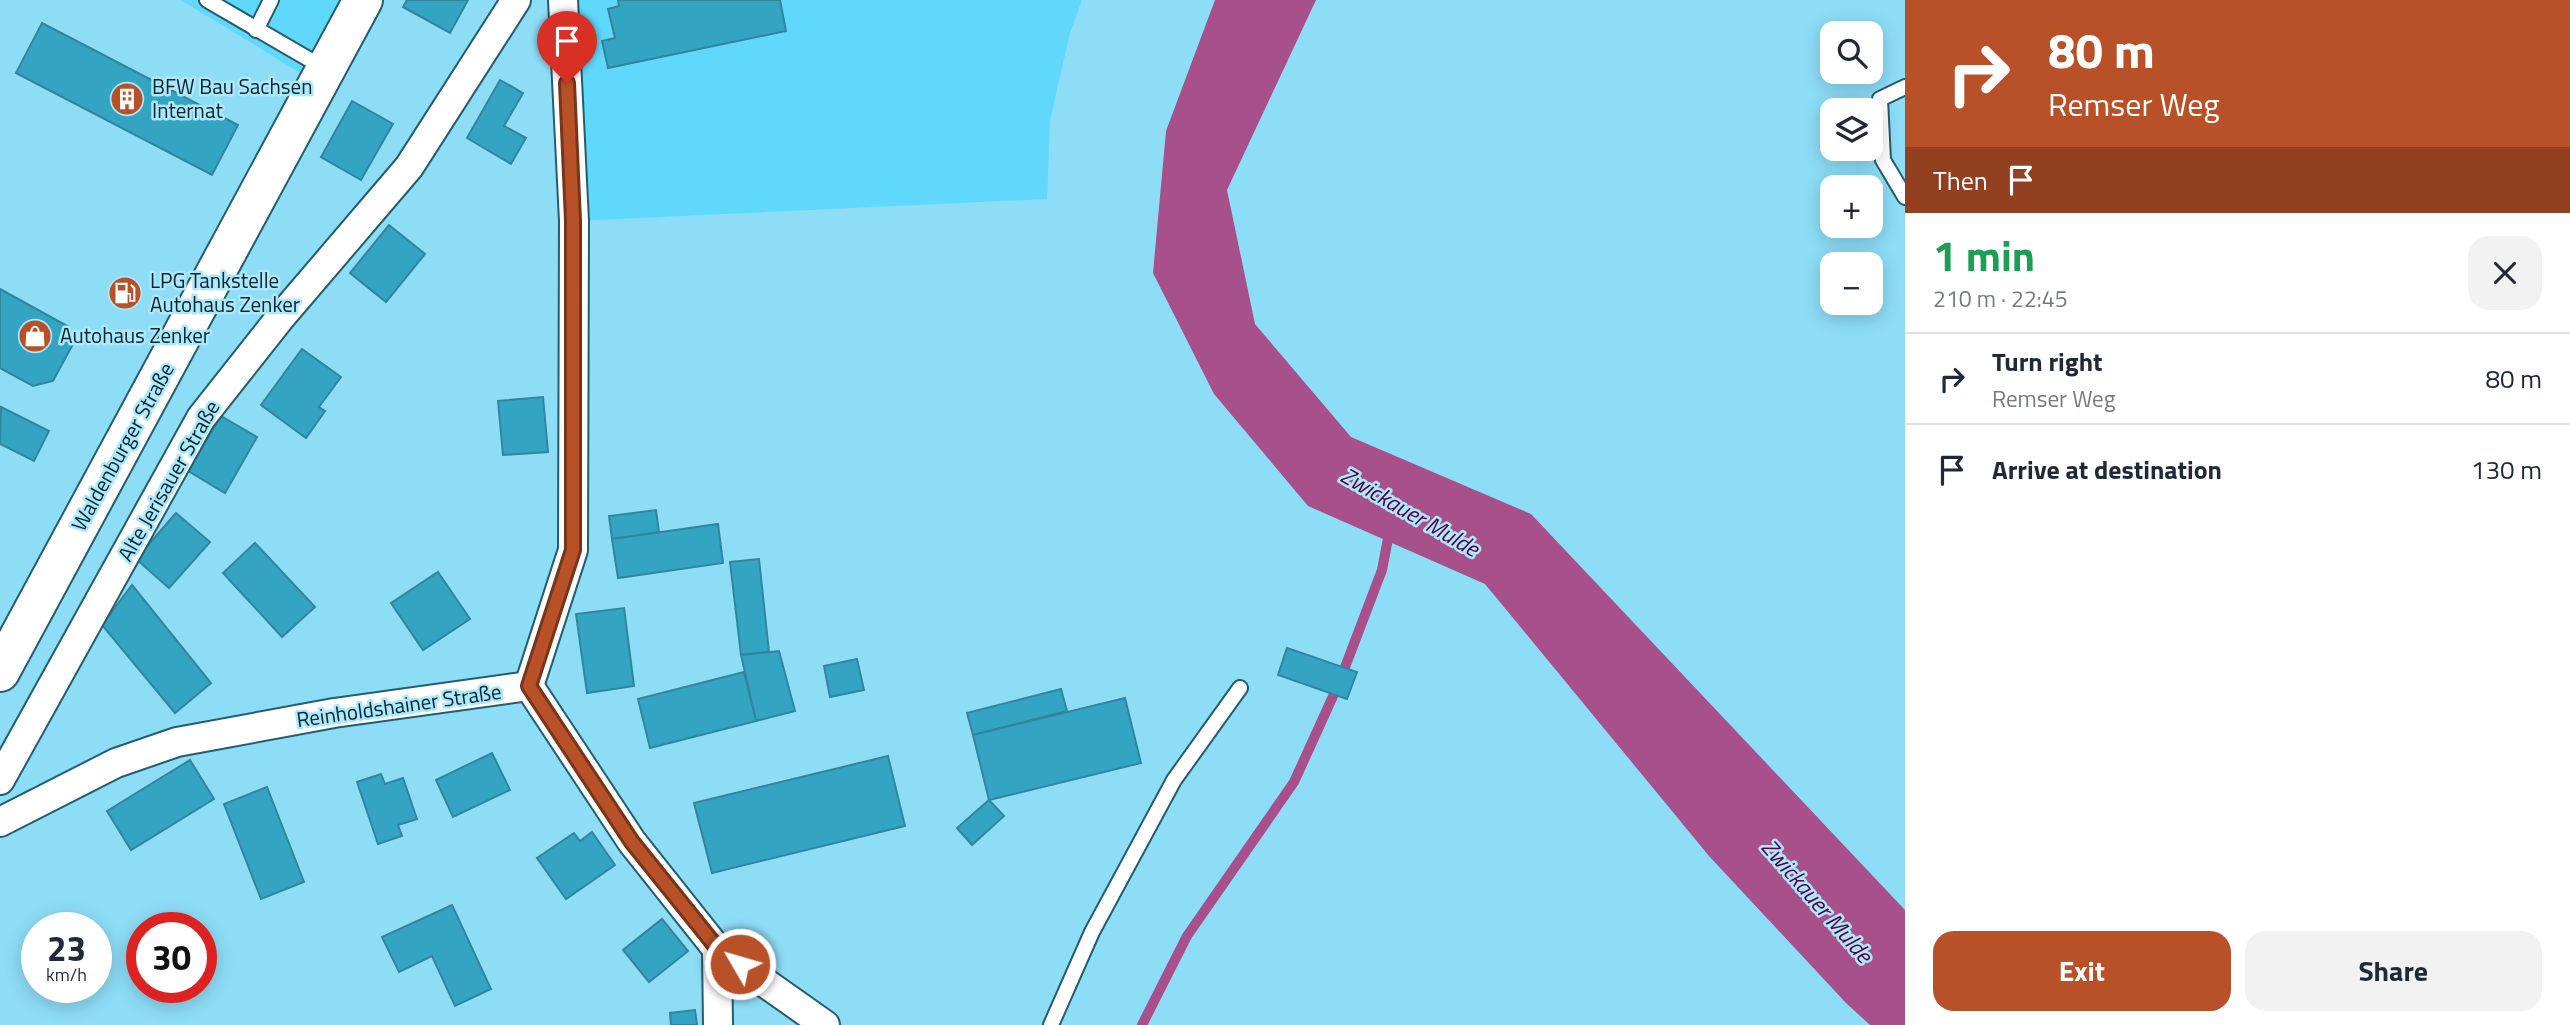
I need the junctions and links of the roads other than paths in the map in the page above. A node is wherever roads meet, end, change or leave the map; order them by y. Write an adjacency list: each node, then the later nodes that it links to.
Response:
1 (207, 0): 6 (lane)
2 (271, 0): 6 (lane)
3 (363, 0): 7 (street, Waldenburger Straße)
4 (516, 0): 13 (street, Alte Jerisauer Straße)
5 (563, 0): 11 (street)
6 (256, 30): 7 (lane)
7 (327, 70): 10 (street, Waldenburger Straße)
8 (1905, 87): 9 (lane)
9 (1905, 197)
10 (0, 672)
11 (529, 686): 14 (street, Reinholdshainer Straße); 15 (street, Reinholdshainer Straße)
12 (1240, 688): 18 (lane)
13 (0, 780)
14 (0, 822)
15 (718, 949): 16 (street); 17 (street, Reinholdshainer Straße)
16 (718, 1025)
17 (825, 1025)
18 (1051, 1025)

